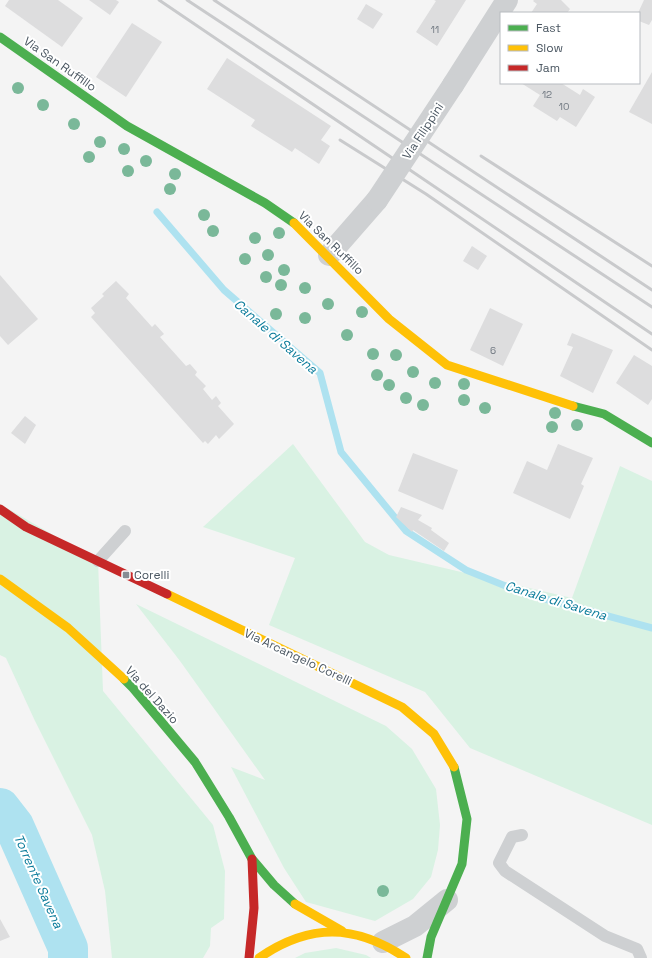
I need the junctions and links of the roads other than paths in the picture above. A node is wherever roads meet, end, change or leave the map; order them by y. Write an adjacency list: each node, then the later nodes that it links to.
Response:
1 (507, 0): 3 (street, Via Filippini, bridge)
2 (0, 37): 3 (street, Via San Ruffillo)
3 (329, 255): 4 (street, Via San Ruffillo)
4 (652, 443)
5 (0, 509): 7 (street, Via Arcangelo Corelli)
6 (125, 531): 7 (lane)
7 (98, 561): 11 (street, Via Arcangelo Corelli)
8 (0, 579): 10 (street, Via del Dazio)
9 (522, 835): 18 (lane)
10 (252, 859): 12 (street, Via del Dazio); 14 (street, Via del Dazio)
11 (447, 900): 13 (street, Via Arcangelo Corelli); 17 (street, Via Arcangelo Corelli)
12 (342, 931): 13 (street); 15 (street)
13 (383, 942): 16 (street)
14 (249, 958)
15 (259, 958)
16 (406, 958)
17 (427, 958)
18 (641, 958)

